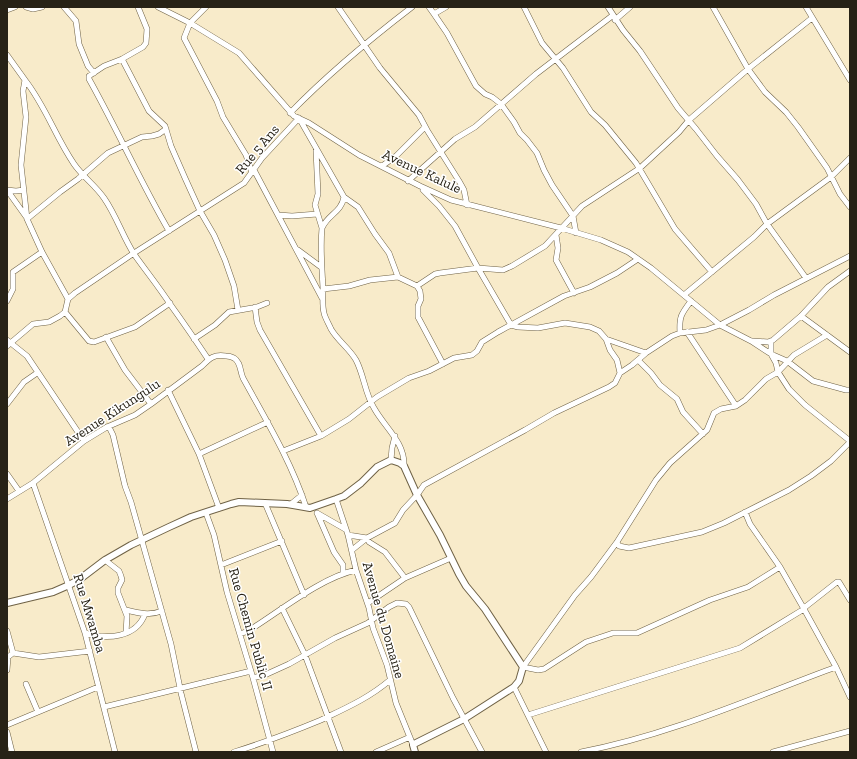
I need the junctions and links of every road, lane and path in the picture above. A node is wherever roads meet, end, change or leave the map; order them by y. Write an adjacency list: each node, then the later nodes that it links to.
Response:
1 (16, 7): 17 (street)
2 (26, 7): 3 (street)
3 (42, 7)
4 (64, 7): 27 (street)
5 (138, 7): 25 (street)
6 (158, 7): 21 (street, Avenue Kalule)
7 (206, 7): 21 (street)
8 (338, 7): 22 (street)
9 (412, 7): 22 (street, Rue 5 Ans)
10 (429, 7): 18 (street)
11 (446, 7): 18 (street)
12 (524, 7): 24 (street)
13 (608, 7): 19 (street)
14 (630, 7): 19 (street)
15 (713, 7): 26 (street)
16 (806, 7): 20 (street)
17 (7, 10)
18 (434, 14): 30 (street)
19 (614, 18): 24 (street); 33 (street)
20 (812, 18): 26 (street); 29 (street)
21 (190, 23): 31 (street, Avenue Kalule); 42 (street)
22 (364, 44): 31 (street, Rue 5 Ans); 34 (street)
23 (7, 55): 28 (street)
24 (555, 58): 30 (street); 41 (street)
25 (122, 59): 27 (street); 35 (street)
26 (748, 69): 33 (street); 44 (street)
27 (94, 73): 36 (street)
28 (25, 80): 43 (street); 48 (street)
29 (850, 80)
30 (501, 104): 38 (street); 55 (street)
31 (290, 113): 32 (street, Avenue Kalule)
32 (299, 118): 37 (street); 40 (street, Avenue Kalule); 42 (street, Rue 5 Ans)
33 (689, 120): 41 (street); 57 (street)
34 (425, 127): 38 (street); 40 (street)
35 (166, 129): 36 (street); 52 (street)
36 (124, 145): 43 (street); 60 (street)
37 (315, 148): 49 (street); 53 (street)
38 (440, 151): 45 (street); 50 (street)
39 (850, 158): 44 (street)
40 (382, 166): 45 (street, Avenue Kalule)
41 (640, 168): 55 (street); 71 (street)
42 (253, 171): 52 (street, Rue 5 Ans); 54 (street)
43 (82, 175): 56 (street); 65 (street)
44 (831, 176): 51 (street); 57 (street)
45 (408, 181): 46 (street, Avenue Kalule)
46 (420, 186): 50 (street, Avenue Kalule); 69 (street)
47 (7, 190): 48 (street); 56 (street)
48 (24, 190): 56 (street)
49 (344, 197): 58 (street); 72 (street)
50 (467, 204): 59 (street, Avenue Kalule)
51 (850, 207)
52 (200, 211): 60 (street, Rue 5 Ans); 85 (street)
53 (317, 214): 54 (street); 58 (street)
54 (279, 215): 63 (street)
55 (573, 216): 59 (street); 61 (street)
56 (27, 219): 64 (street)
57 (767, 224): 71 (street); 73 (street)
58 (322, 228): 68 (street)
59 (561, 228): 61 (street, Avenue Kalule); 62 (street)
60 (169, 231): 65 (street, Rue 5 Ans)
61 (576, 233): 67 (street, Avenue Kalule)
62 (556, 235): 69 (street); 76 (street)
63 (295, 248): 68 (street); 78 (street)
64 (42, 252): 79 (street); 80 (street)
65 (134, 253): 79 (street, Rue 5 Ans); 82 (street)
66 (850, 256): 73 (street)
67 (638, 259): 76 (street); 77 (street, Avenue Kalule)
68 (321, 267): 75 (street)
69 (478, 268): 74 (street); 89 (street)
70 (850, 271): 87 (street)
71 (712, 272): 77 (street)
72 (398, 277): 74 (street); 75 (street)
73 (806, 278): 88 (street)
74 (417, 286): 105 (street)
75 (323, 289): 78 (street)
76 (574, 293): 89 (street)
77 (684, 295): 81 (street, Avenue Kalule)
78 (322, 298): 111 (street)
79 (68, 299): 86 (street)
80 (7, 301)
81 (691, 301): 88 (street, Avenue Kalule); 91 (street)
82 (170, 303): 93 (street); 94 (street)
83 (266, 303): 84 (street)
84 (255, 307): 85 (street); 118 (street)
85 (238, 310): 94 (street)
86 (65, 312): 93 (street); 98 (street)
87 (801, 316): 92 (street); 97 (street)
88 (720, 325): 90 (street); 96 (street, Avenue Kalule)
89 (511, 326): 95 (street); 105 (street)
90 (687, 332): 91 (street); 114 (street)
91 (680, 333): 100 (street)
92 (827, 335): 99 (street); 104 (street)
93 (106, 337): 113 (street)
94 (194, 339): 102 (street)
95 (606, 339): 100 (street); 108 (street)
96 (751, 341): 97 (street); 101 (street, Avenue Kalule)
97 (771, 341): 101 (street)
98 (8, 343): 107 (street)
99 (850, 352)
100 (646, 353): 103 (street)
101 (771, 354): 104 (street, Avenue Kalule); 106 (street)
102 (208, 359): 109 (street, Avenue Kikungulu); 115 (street)
103 (638, 360): 108 (street); 117 (street)
104 (787, 361): 106 (street); 110 (street, Avenue Kalule)
105 (442, 364): 111 (street)
106 (778, 372): 114 (street); 120 (street)
107 (38, 373): 112 (street); 121 (street)
108 (620, 373): 129 (street)
109 (168, 390): 113 (street, Avenue Kikungulu); 123 (street)
110 (850, 390)
111 (370, 403): 118 (street); 119 (street)
112 (7, 404)
113 (151, 404): 116 (street, Avenue Kikungulu)
114 (736, 406): 117 (street)
115 (268, 422): 122 (street); 123 (street)
116 (107, 427): 121 (street, Avenue Kikungulu); 145 (street)
117 (703, 434): 147 (street)
118 (321, 436): 122 (street)
119 (395, 436): 124 (street); 125 (street)
120 (850, 441): 139 (street)
121 (84, 442): 127 (street, Avenue Kikungulu)
122 (283, 451): 131 (street)
123 (199, 454): 138 (street)
124 (391, 460): 125 (street); 134 (street)
125 (404, 466): 128 (street)
126 (7, 474): 130 (street)
127 (33, 483): 130 (street, Avenue Kikungulu); 156 (street, Rue Mwamba)
128 (413, 484): 129 (street); 132 (street)
129 (424, 485): 132 (street)
130 (19, 491): 133 (street, Avenue Kikungulu)
131 (302, 495): 136 (street); 137 (street)
132 (417, 495): 144 (street); 149 (street)
133 (7, 499)
134 (336, 499): 137 (street); 142 (street, Avenue du Domaine)
135 (265, 503): 136 (street); 138 (street); 146 (street)
136 (290, 504): 137 (street)
137 (308, 507): 141 (street)
138 (219, 508): 140 (street)
139 (745, 512): 147 (street); 152 (street)
140 (206, 513): 145 (street); 151 (street, Rue Chemin Public II)
141 (317, 513): 142 (street); 154 (street)
142 (345, 530): 143 (street, Avenue du Domaine)
143 (348, 535): 144 (street); 148 (street, Avenue du Domaine)
144 (367, 538): 148 (street); 155 (street)
145 (142, 540): 150 (street); 164 (street)
146 (282, 541): 151 (street); 157 (street)
147 (616, 542): 174 (street)
148 (352, 550): 153 (street, Avenue du Domaine)
149 (451, 558): 155 (street); 174 (street)
150 (105, 560): 156 (street); 163 (street)
151 (220, 565): 170 (street, Rue Chemin Public II)
152 (780, 566): 162 (street); 174 (street)
153 (356, 570): 154 (street); 160 (street, Avenue du Domaine)
154 (343, 574): 157 (street)
155 (405, 578): 160 (street)
156 (69, 585): 159 (street); 168 (street, Rue Mwamba)
157 (304, 595): 161 (street)
158 (850, 600): 162 (street)
159 (7, 603)
160 (368, 603): 166 (street, Avenue du Domaine)
161 (282, 608): 170 (street); 173 (street)
162 (804, 608): 175 (street); 187 (street)
163 (126, 610): 165 (street); 169 (street)
164 (162, 611): 165 (street); 183 (street)
165 (145, 614): 169 (street)
166 (372, 620): 173 (street); 179 (street, Avenue du Domaine); 189 (street)
167 (7, 631): 172 (street)
168 (85, 633): 169 (street); 171 (street, Rue Mwamba)
169 (126, 633)
170 (240, 634): 177 (street, Rue Chemin Public II)
171 (90, 651): 172 (street); 181 (street, Rue Mwamba)
172 (13, 653): 176 (street)
173 (305, 655): 178 (street); 188 (street)
174 (524, 667): 182 (street)
175 (836, 667): 184 (street); 206 (street)
176 (7, 670)
177 (251, 671): 178 (street, Rue Chemin Public II); 183 (street)
178 (253, 678): 194 (street, Rue Chemin Public II)
179 (390, 680): 188 (street); 193 (street, Avenue du Domaine)
180 (26, 684): 186 (street)
181 (98, 687): 185 (street, Rue Mwamba); 186 (street)
182 (514, 687): 187 (street); 189 (street)
183 (180, 689): 185 (street); 198 (street)
184 (850, 697)
185 (104, 707): 197 (street, Rue Mwamba)
186 (38, 712): 190 (street)
187 (528, 715): 205 (street)
188 (328, 717): 194 (street); 201 (street)
189 (464, 719): 195 (street); 204 (street)
190 (7, 725)
191 (7, 732): 196 (street)
192 (850, 732): 207 (street)
193 (410, 737): 195 (street, Avenue du Domaine); 202 (street)
194 (269, 741): 199 (street); 200 (street, Rue Chemin Public II)
195 (413, 745): 203 (street)
196 (12, 752)
197 (115, 752)
198 (196, 752)
199 (234, 752)
200 (273, 752)
201 (341, 752)
202 (376, 752)
203 (415, 752)
204 (482, 752)
205 (546, 752)
206 (581, 752)
207 (773, 752)

